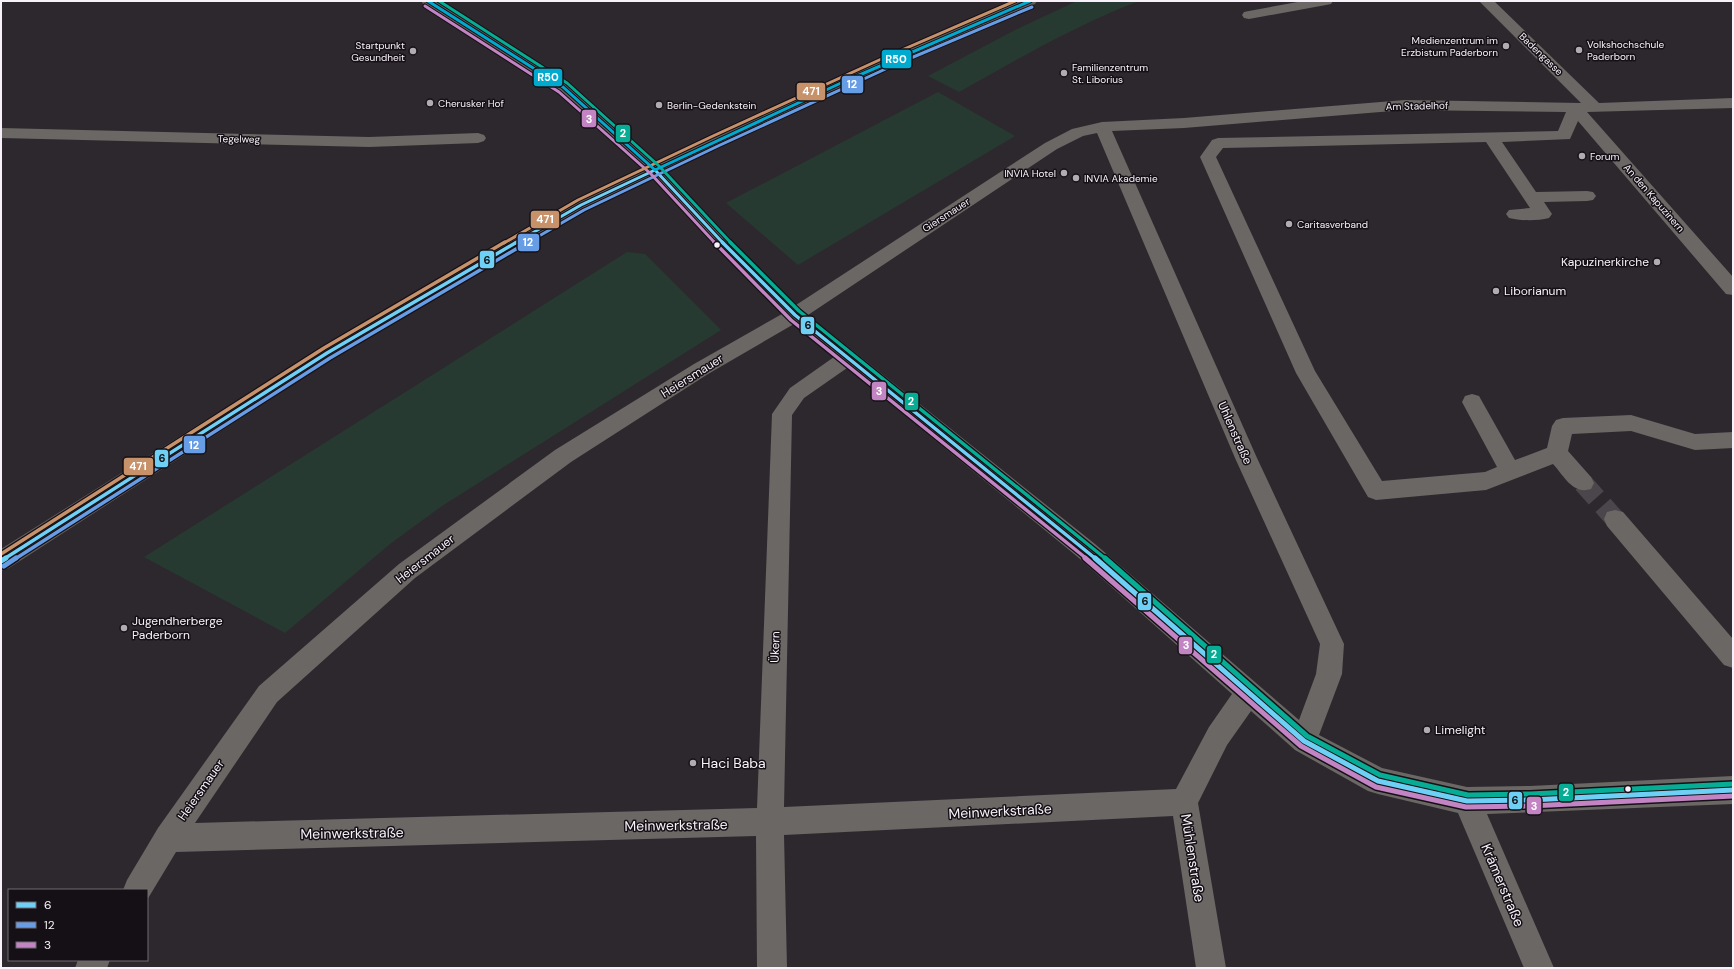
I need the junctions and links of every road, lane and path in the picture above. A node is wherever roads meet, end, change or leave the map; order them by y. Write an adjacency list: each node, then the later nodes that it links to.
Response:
1 (428, 1): 14 (main road)
2 (1030, 1): 14 (main road)
3 (1326, 1): 5 (street)
4 (1486, 1): 8 (street, Badengasse)
5 (1249, 15)
6 (1733, 103): 8 (street, Am Stadelhof)
7 (1576, 108): 8 (street, Am Stadelhof); 9 (street, Am Stadelhof); 11 (street); 18 (street, An den Kapuzinern)
8 (1595, 108)
9 (1102, 127): 19 (street, Giersmauer); 30 (street, Uhlenstraße)
10 (7, 134): 12 (street, Tegelweg); 13 (street)
11 (1490, 137): 16 (street); 24 (street)
12 (478, 138)
13 (1, 149)
14 (656, 170): 19 (street); 27 (main road)
15 (1587, 196): 16 (street)
16 (1531, 197): 17 (street)
17 (1515, 214)
18 (1733, 289)
19 (795, 315): 20 (street); 35 (street, Heiersmauer)
20 (848, 357): 29 (street); 34 (street, Ükern)
21 (1472, 402): 24 (street)
22 (1733, 440): 23 (street)
23 (1557, 453): 24 (street); 25 (street)
24 (1510, 471)
25 (1584, 483)
26 (1615, 519): 28 (street)
27 (1, 561)
28 (1733, 657)
29 (1248, 693): 30 (street); 33 (street, Mühlenstraße)
30 (1304, 741): 32 (street)
31 (1733, 790): 32 (street)
32 (1467, 801): 39 (street, Krämerstraße)
33 (1184, 802): 34 (street, Meinwerkstraße); 38 (street, Mühlenstraße)
34 (770, 822): 35 (street, Meinwerkstraße); 37 (street, Ükern)
35 (168, 838): 36 (street, Heiersmauer)
36 (138, 889)
37 (772, 968)
38 (1211, 968)
39 (1539, 968)

